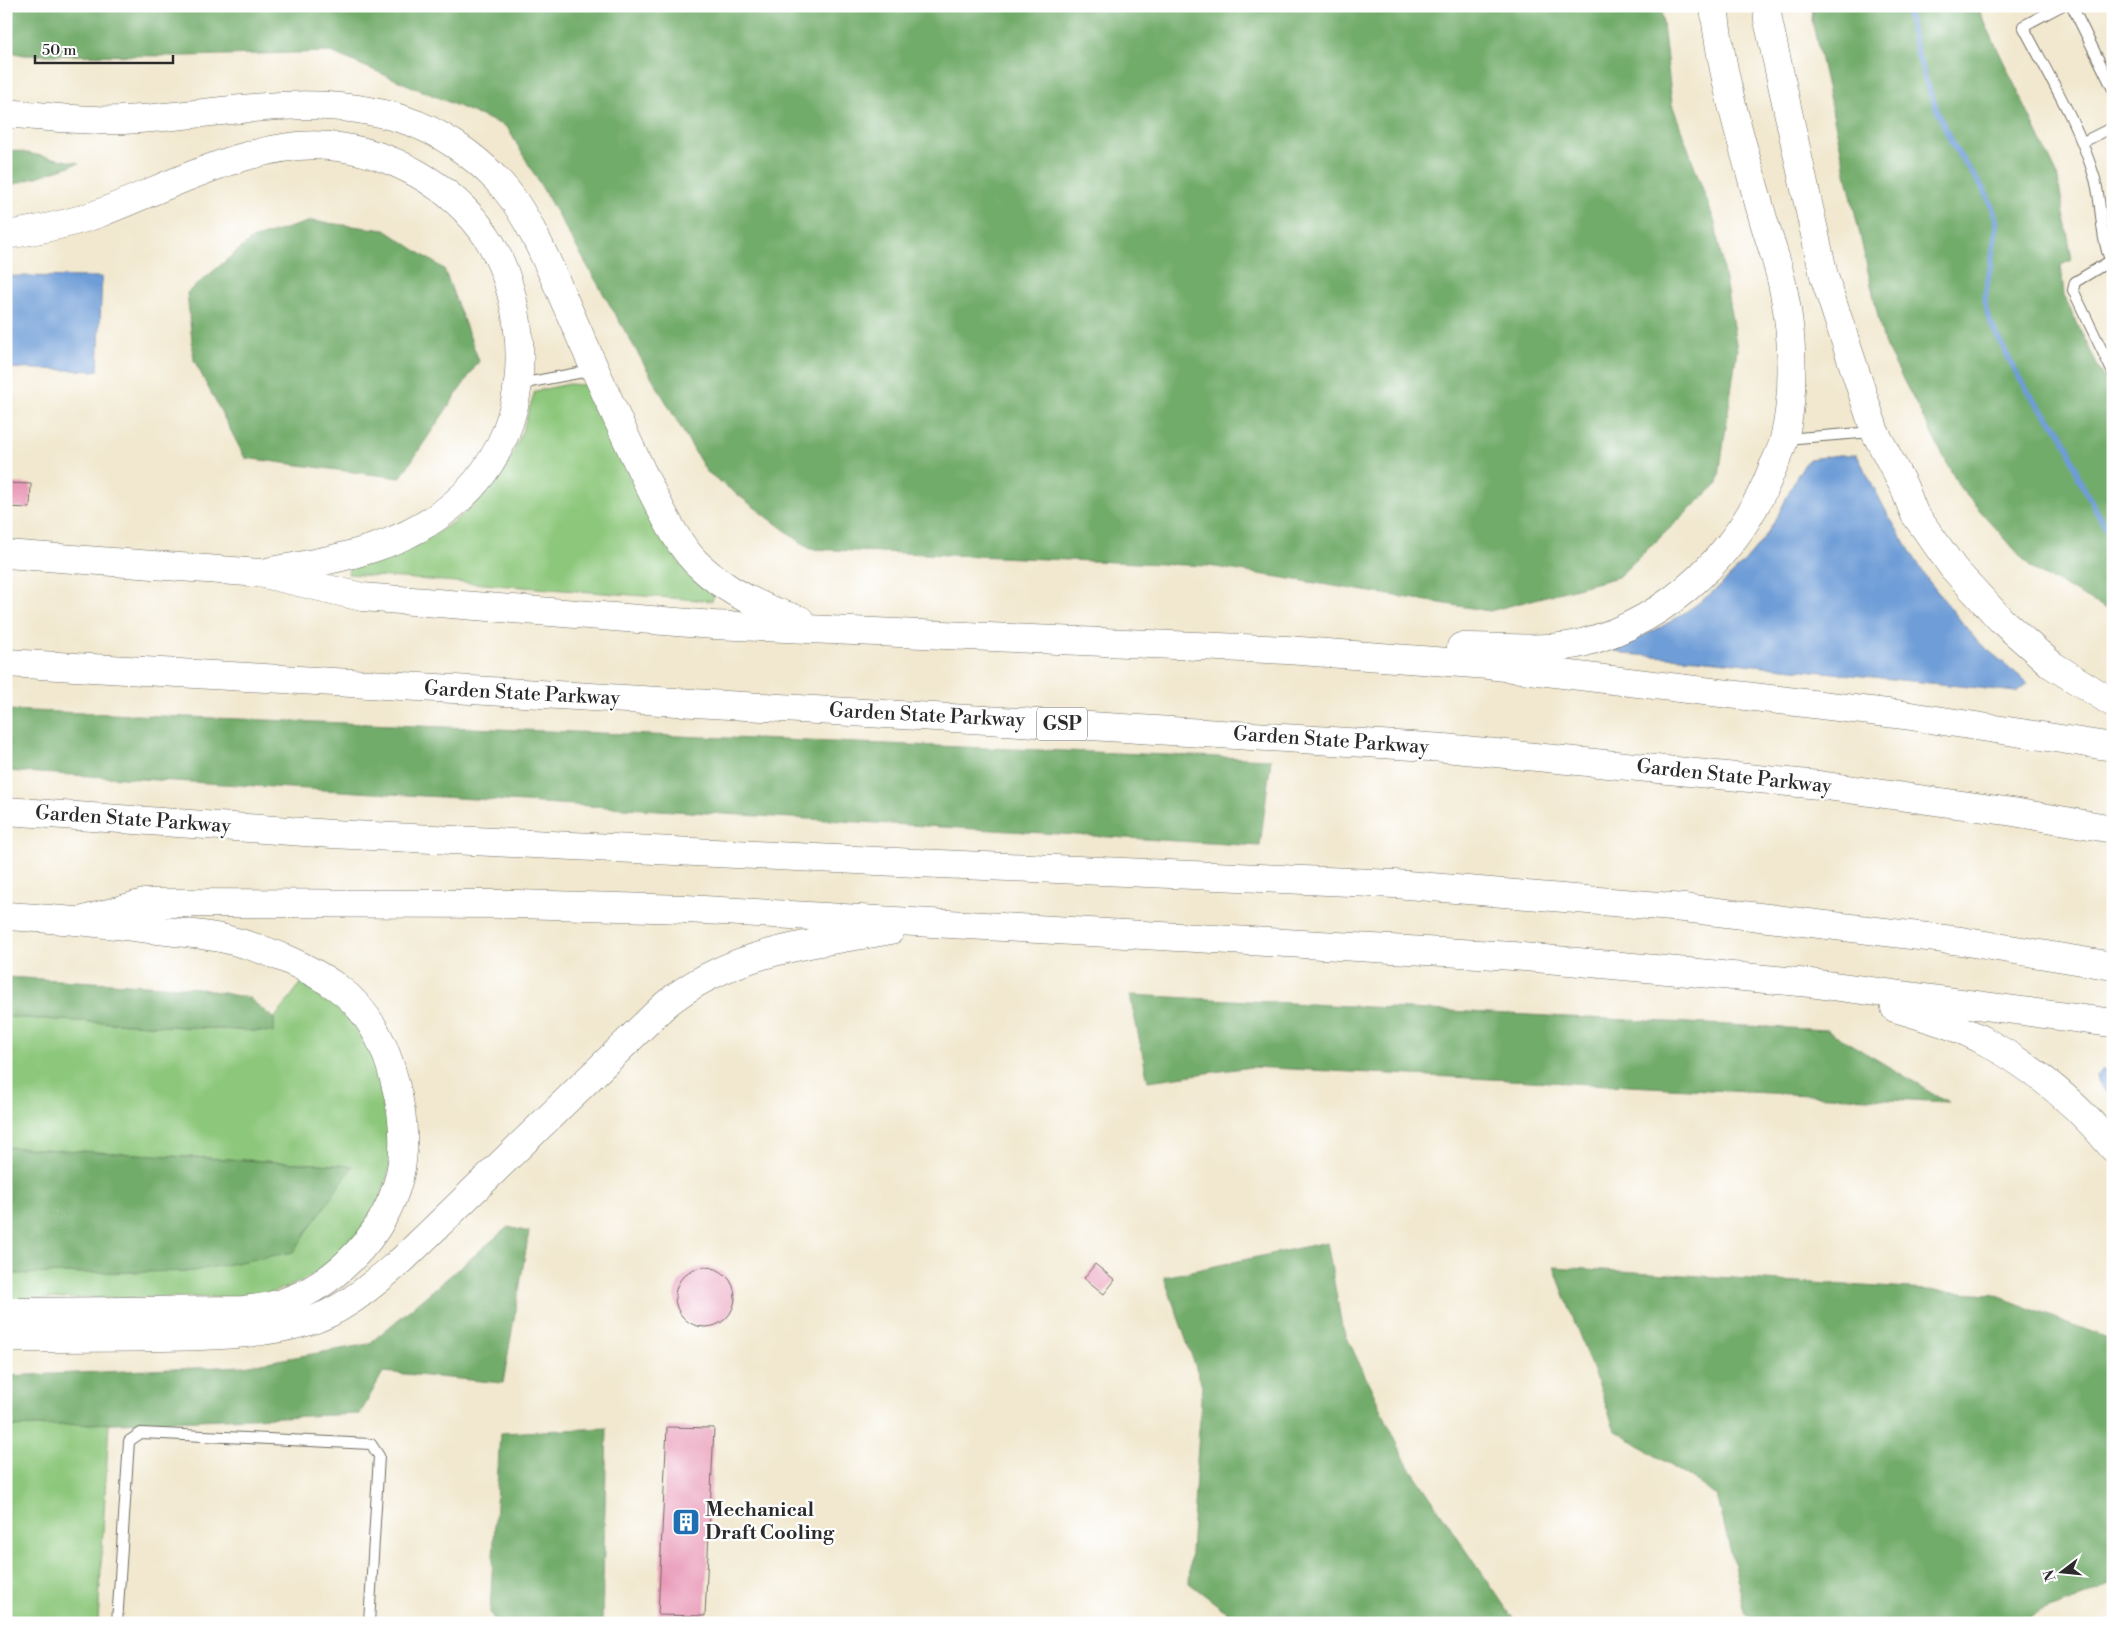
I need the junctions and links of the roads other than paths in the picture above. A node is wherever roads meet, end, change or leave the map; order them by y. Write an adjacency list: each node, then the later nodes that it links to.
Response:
1 (1714, 6): 15 (highway)
2 (1767, 6): 14 (highway)
3 (2062, 6): 8 (lane)
4 (2072, 6): 5 (lane)
5 (2113, 89)
6 (6, 113): 11 (highway)
7 (2113, 126): 8 (lane)
8 (2083, 142): 10 (lane)
9 (6, 235): 13 (highway)
10 (2112, 264): 12 (lane)
11 (595, 369): 13 (lane); 18 (highway)
12 (2113, 373)
13 (519, 384): 17 (highway)
14 (1875, 432): 15 (lane); 21 (highway)
15 (1784, 440): 19 (highway)
16 (6, 554): 17 (highway)
17 (260, 573): 18 (highway)
18 (835, 630): 19 (highway)
19 (1287, 650): 22 (highway)
20 (6, 664): 24 (highway, Garden State Parkway / GSP)
21 (2113, 703)
22 (2113, 747)
23 (6, 810): 28 (highway, Garden State Parkway)
24 (2113, 829)
25 (6, 916): 26 (highway)
26 (84, 920): 27 (highway); 32 (highway)
27 (936, 922): 29 (highway); 33 (highway)
28 (2113, 966)
29 (1810, 984): 30 (highway); 31 (highway)
30 (2113, 1023)
31 (2113, 1148)
32 (6, 1312)
33 (6, 1338)
34 (117, 1623): 35 (lane)
35 (369, 1623)

